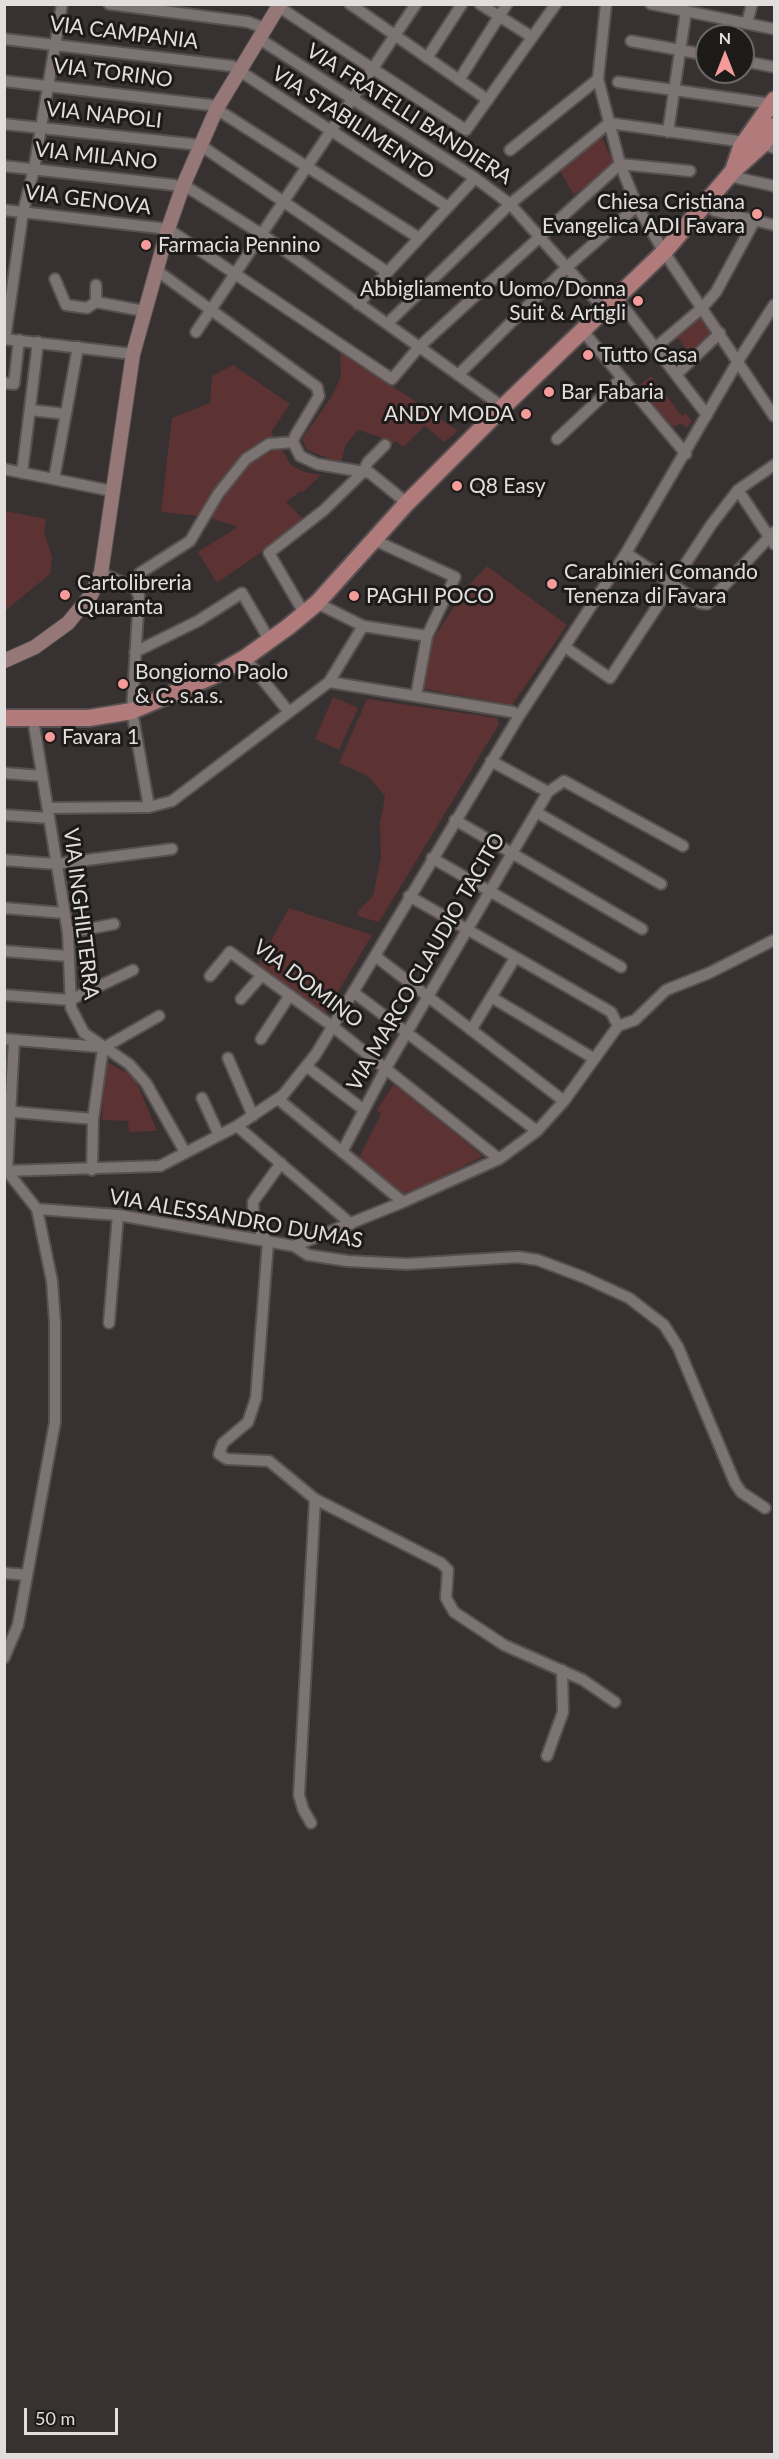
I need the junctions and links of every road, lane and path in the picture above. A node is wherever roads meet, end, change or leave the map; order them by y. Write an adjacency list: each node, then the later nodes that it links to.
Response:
1 (62, 4): 23 (street)
2 (109, 4): 18 (street, VIA FRATELLI BANDIERA)
3 (350, 4): 13 (street)
4 (416, 4): 19 (street)
5 (462, 4): 26 (street)
6 (480, 4): 15 (street)
7 (507, 4): 15 (street)
8 (556, 4): 20 (street)
9 (606, 4): 32 (street)
10 (651, 4): 14 (street)
11 (752, 4): 16 (street)
12 (280, 6): 18 (street); 29 (street)
13 (365, 9): 19 (street)
14 (686, 11): 16 (street); 24 (street)
15 (500, 17): 20 (street); 31 (street)
16 (747, 23): 17 (street)
17 (774, 28)
18 (261, 33): 30 (street); 37 (street, VIA FRATELLI BANDIERA)
19 (396, 36): 26 (street); 29 (street)
20 (532, 38): 38 (street)
21 (4, 39): 23 (street, VIA CAMPANIA)
22 (632, 41): 24 (street)
23 (56, 45): 30 (street, VIA CAMPANIA); 35 (street)
24 (680, 50): 25 (street); 36 (street)
25 (695, 53)
26 (427, 58): 31 (street)
27 (755, 63): 28 (street)
28 (774, 67)
29 (374, 69): 37 (street); 38 (street)
30 (238, 70): 40 (street); 46 (street, VIA STABILIMENTO)
31 (459, 80): 38 (street)
32 (598, 80): 41 (street); 50 (street)
33 (4, 81): 35 (street, VIA TORINO)
34 (618, 82): 36 (street)
35 (49, 85): 40 (street, VIA TORINO); 44 (street)
36 (674, 90): 39 (street); 45 (street)
37 (353, 100): 46 (street); 57 (street, VIA FRATELLI BANDIERA)
38 (488, 100)
39 (773, 102): 47 (main road)
40 (217, 108): 48 (street); 53 (street)
41 (609, 123): 45 (street); 51 (street); 61 (street)
42 (4, 124): 44 (street, VIA NAPOLI)
43 (774, 126): 49 (main road)
44 (42, 128): 48 (street, VIA NAPOLI); 54 (street)
45 (668, 132): 47 (street)
46 (331, 133): 53 (street); 64 (street, VIA STABILIMENTO)
47 (745, 142): 56 (main road)
48 (200, 145): 58 (street); 60 (street)
49 (769, 146): 56 (main road)
50 (510, 150)
51 (620, 164): 55 (street); 63 (street); 71 (street)
52 (4, 166): 54 (street, VIA MILANO)
53 (309, 167): 60 (street); 72 (street)
54 (34, 169): 58 (street, VIA MILANO); 66 (street)
55 (690, 171)
56 (731, 174): 59 (street); 62 (main road)
57 (475, 178): 61 (street, VIA FRATELLI BANDIERA); 64 (street)
58 (183, 186): 69 (street); 70 (street)
59 (774, 186)
60 (284, 203): 70 (street); 76 (street)
61 (510, 204): 71 (street, VIA FRATELLI BANDIERA); 88 (street)
62 (707, 204): 67 (street); 73 (main road)
63 (637, 206): 73 (street); 74 (street)
64 (448, 207): 72 (street)
65 (4, 210): 66 (street, VIA GENOVA)
66 (23, 212): 69 (street, VIA GENOVA); 92 (street)
67 (755, 219): 68 (street); 84 (street)
68 (774, 225)
69 (168, 229): 75 (street); 77 (street)
70 (263, 236): 77 (street); 82 (street)
71 (539, 236): 74 (street, VIA FRATELLI BANDIERA); 96 (street)
72 (419, 238): 76 (street)
73 (664, 252): 80 (main road); 84 (street)
74 (567, 267): 85 (street, VIA FRATELLI BANDIERA); 100 (street)
75 (156, 270): 86 (street); 87 (street)
76 (387, 272): 82 (street)
77 (236, 275): 86 (street); 96 (street)
78 (55, 279): 81 (street)
79 (96, 285): 81 (street)
80 (616, 297): 85 (main road); 97 (street)
81 (96, 302): 87 (street)
82 (358, 303): 88 (street)
83 (774, 306): 99 (street)
84 (702, 308): 91 (street); 97 (street)
85 (604, 309): 89 (main road)
86 (212, 310): 90 (street); 110 (street)
87 (144, 312): 98 (street)
88 (387, 324): 96 (street)
89 (582, 330): 102 (street); 104 (main road)
90 (196, 332)
91 (720, 333): 99 (street); 101 (street)
92 (5, 339): 93 (street)
93 (19, 340): 94 (street); 103 (street)
94 (38, 342): 95 (street); 106 (street)
95 (78, 347): 98 (street); 107 (street)
96 (419, 347): 100 (street)
97 (656, 347): 101 (street)
98 (133, 354): 119 (street)
99 (738, 361): 105 (street); 108 (street)
100 (458, 375): 104 (street)
101 (677, 375): 108 (street)
102 (622, 378): 109 (street); 112 (street)
103 (4, 383)
104 (502, 407): 120 (main road)
105 (773, 408)
106 (30, 410): 107 (street); 116 (street)
107 (66, 414): 117 (street)
108 (707, 416): 112 (street)
109 (557, 439)
110 (293, 442): 115 (street); 126 (street)
111 (385, 445): 115 (street)
112 (686, 454): 123 (street)
113 (774, 465): 118 (street)
114 (4, 469): 116 (street)
115 (363, 471): 120 (street); 127 (street)
116 (22, 472): 117 (street)
117 (54, 479): 119 (street)
118 (738, 490): 121 (street); 125 (street)
119 (112, 491): 124 (street)
120 (407, 503): 122 (main road)
121 (773, 538): 125 (street)
122 (374, 540): 127 (main road); 129 (street)
123 (626, 553): 125 (street); 131 (street)
124 (101, 573): 126 (street); 134 (street)
125 (673, 585): 131 (street)
126 (135, 588): 132 (street)
127 (311, 608): 128 (street); 130 (main road)
128 (363, 626): 129 (street); 135 (street)
129 (427, 636): 136 (street)
130 (270, 641): 132 (street); 133 (main road)
131 (565, 647): 139 (street)
132 (135, 652): 137 (street)
133 (245, 658): 137 (main road); 138 (street)
134 (4, 661)
135 (329, 682): 136 (street); 138 (street)
136 (416, 696): 139 (street)
137 (132, 711): 141 (main road); 146 (street)
138 (289, 712): 146 (street)
139 (519, 716): 142 (street)
140 (4, 718): 141 (main road)
141 (33, 719): 144 (street, VIA INGHILTERRA)
142 (491, 761): 145 (street); 150 (street)
143 (4, 773): 144 (street)
144 (42, 776): 148 (street, VIA INGHILTERRA)
145 (548, 792): 147 (street, VIA MARCO CLAUDIO TACITO); 151 (street)
146 (149, 807): 148 (street)
147 (536, 812): 153 (street, VIA MARCO CLAUDIO TACITO); 157 (street)
148 (48, 813): 149 (street); 156 (street, VIA INGHILTERRA)
149 (4, 815)
150 (455, 820): 153 (street); 154 (street)
151 (683, 846)
152 (172, 849): 156 (street)
153 (510, 852): 158 (street, VIA MARCO CLAUDIO TACITO); 163 (street)
154 (432, 858): 158 (street); 159 (street)
155 (4, 860): 156 (street)
156 (56, 864): 161 (street, VIA INGHILTERRA)
157 (661, 884)
158 (489, 891): 164 (street, VIA MARCO CLAUDIO TACITO); 171 (street)
159 (409, 896): 164 (street); 169 (street)
160 (4, 908): 161 (street)
161 (64, 913): 165 (street, VIA INGHILTERRA)
162 (114, 924): 165 (street)
163 (642, 929)
164 (467, 930): 170 (street); 178 (street, VIA MARCO CLAUDIO TACITO)
165 (68, 933): 168 (street, VIA INGHILTERRA)
166 (774, 940): 184 (street)
167 (4, 951): 168 (street)
168 (68, 956): 181 (street, VIA INGHILTERRA)
169 (375, 956): 175 (street); 178 (street)
170 (515, 958): 179 (street); 184 (street)
171 (621, 967)
172 (133, 970): 181 (street)
173 (262, 975): 174 (street, VIA DOMINO); 177 (street, VIA DOMINO); 180 (street)
174 (210, 976)
175 (352, 992): 183 (street); 186 (street)
176 (4, 995): 181 (street)
177 (291, 995): 183 (street, VIA DOMINO); 187 (street)
178 (428, 997): 185 (street); 186 (street, VIA MARCO CLAUDIO TACITO)
179 (491, 997): 185 (street); 191 (street)
180 (241, 999)
181 (70, 1000): 189 (street, VIA INGHILTERRA)
182 (159, 1016): 189 (street)
183 (332, 1026): 192 (street); 193 (street, VIA DOMINO)
184 (618, 1026): 191 (street)
185 (471, 1030): 196 (street)
186 (406, 1033): 193 (street, VIA MARCO CLAUDIO TACITO); 202 (street)
187 (261, 1039)
188 (9, 1040): 189 (street); 198 (street)
189 (103, 1047): 200 (street); 204 (street, VIA INGHILTERRA)
190 (228, 1058): 199 (street)
191 (593, 1058): 196 (street)
192 (306, 1066): 195 (street); 197 (street)
193 (386, 1068): 197 (street, VIA MARCO CLAUDIO TACITO); 206 (street, VIA DOMINO)
194 (202, 1098): 203 (street)
195 (278, 1099): 199 (street); 205 (street)
196 (564, 1101): 202 (street)
197 (364, 1110): 205 (street, VIA MARCO CLAUDIO TACITO)
198 (7, 1111): 200 (street); 209 (street)
199 (253, 1116): 201 (street)
200 (93, 1119): 208 (street)
201 (237, 1126): 203 (street); 207 (street)
202 (537, 1131): 206 (street)
203 (219, 1135): 204 (street)
204 (185, 1152): 208 (street)
205 (342, 1152): 210 (street)
206 (499, 1159): 210 (street)
207 (281, 1163): 213 (street); 214 (street)
208 (92, 1170): 209 (street)
209 (6, 1171): 211 (street)
210 (403, 1203): 213 (street)
211 (37, 1209): 212 (street, VIA ALESSANDRO DUMAS); 220 (street)
212 (118, 1215): 214 (street, VIA ALESSANDRO DUMAS); 216 (street)
213 (351, 1224): 215 (street)
214 (268, 1242): 215 (street, VIA ALESSANDRO DUMAS); 217 (street)
215 (294, 1246): 218 (street, VIA ALESSANDRO DUMAS)
216 (109, 1323)
217 (315, 1499): 222 (street); 225 (street)
218 (765, 1508)
219 (4, 1573): 220 (street)
220 (27, 1575): 221 (street)
221 (4, 1658)
222 (562, 1670): 223 (street); 224 (street)
223 (615, 1702)
224 (547, 1756)
225 (311, 1823)

